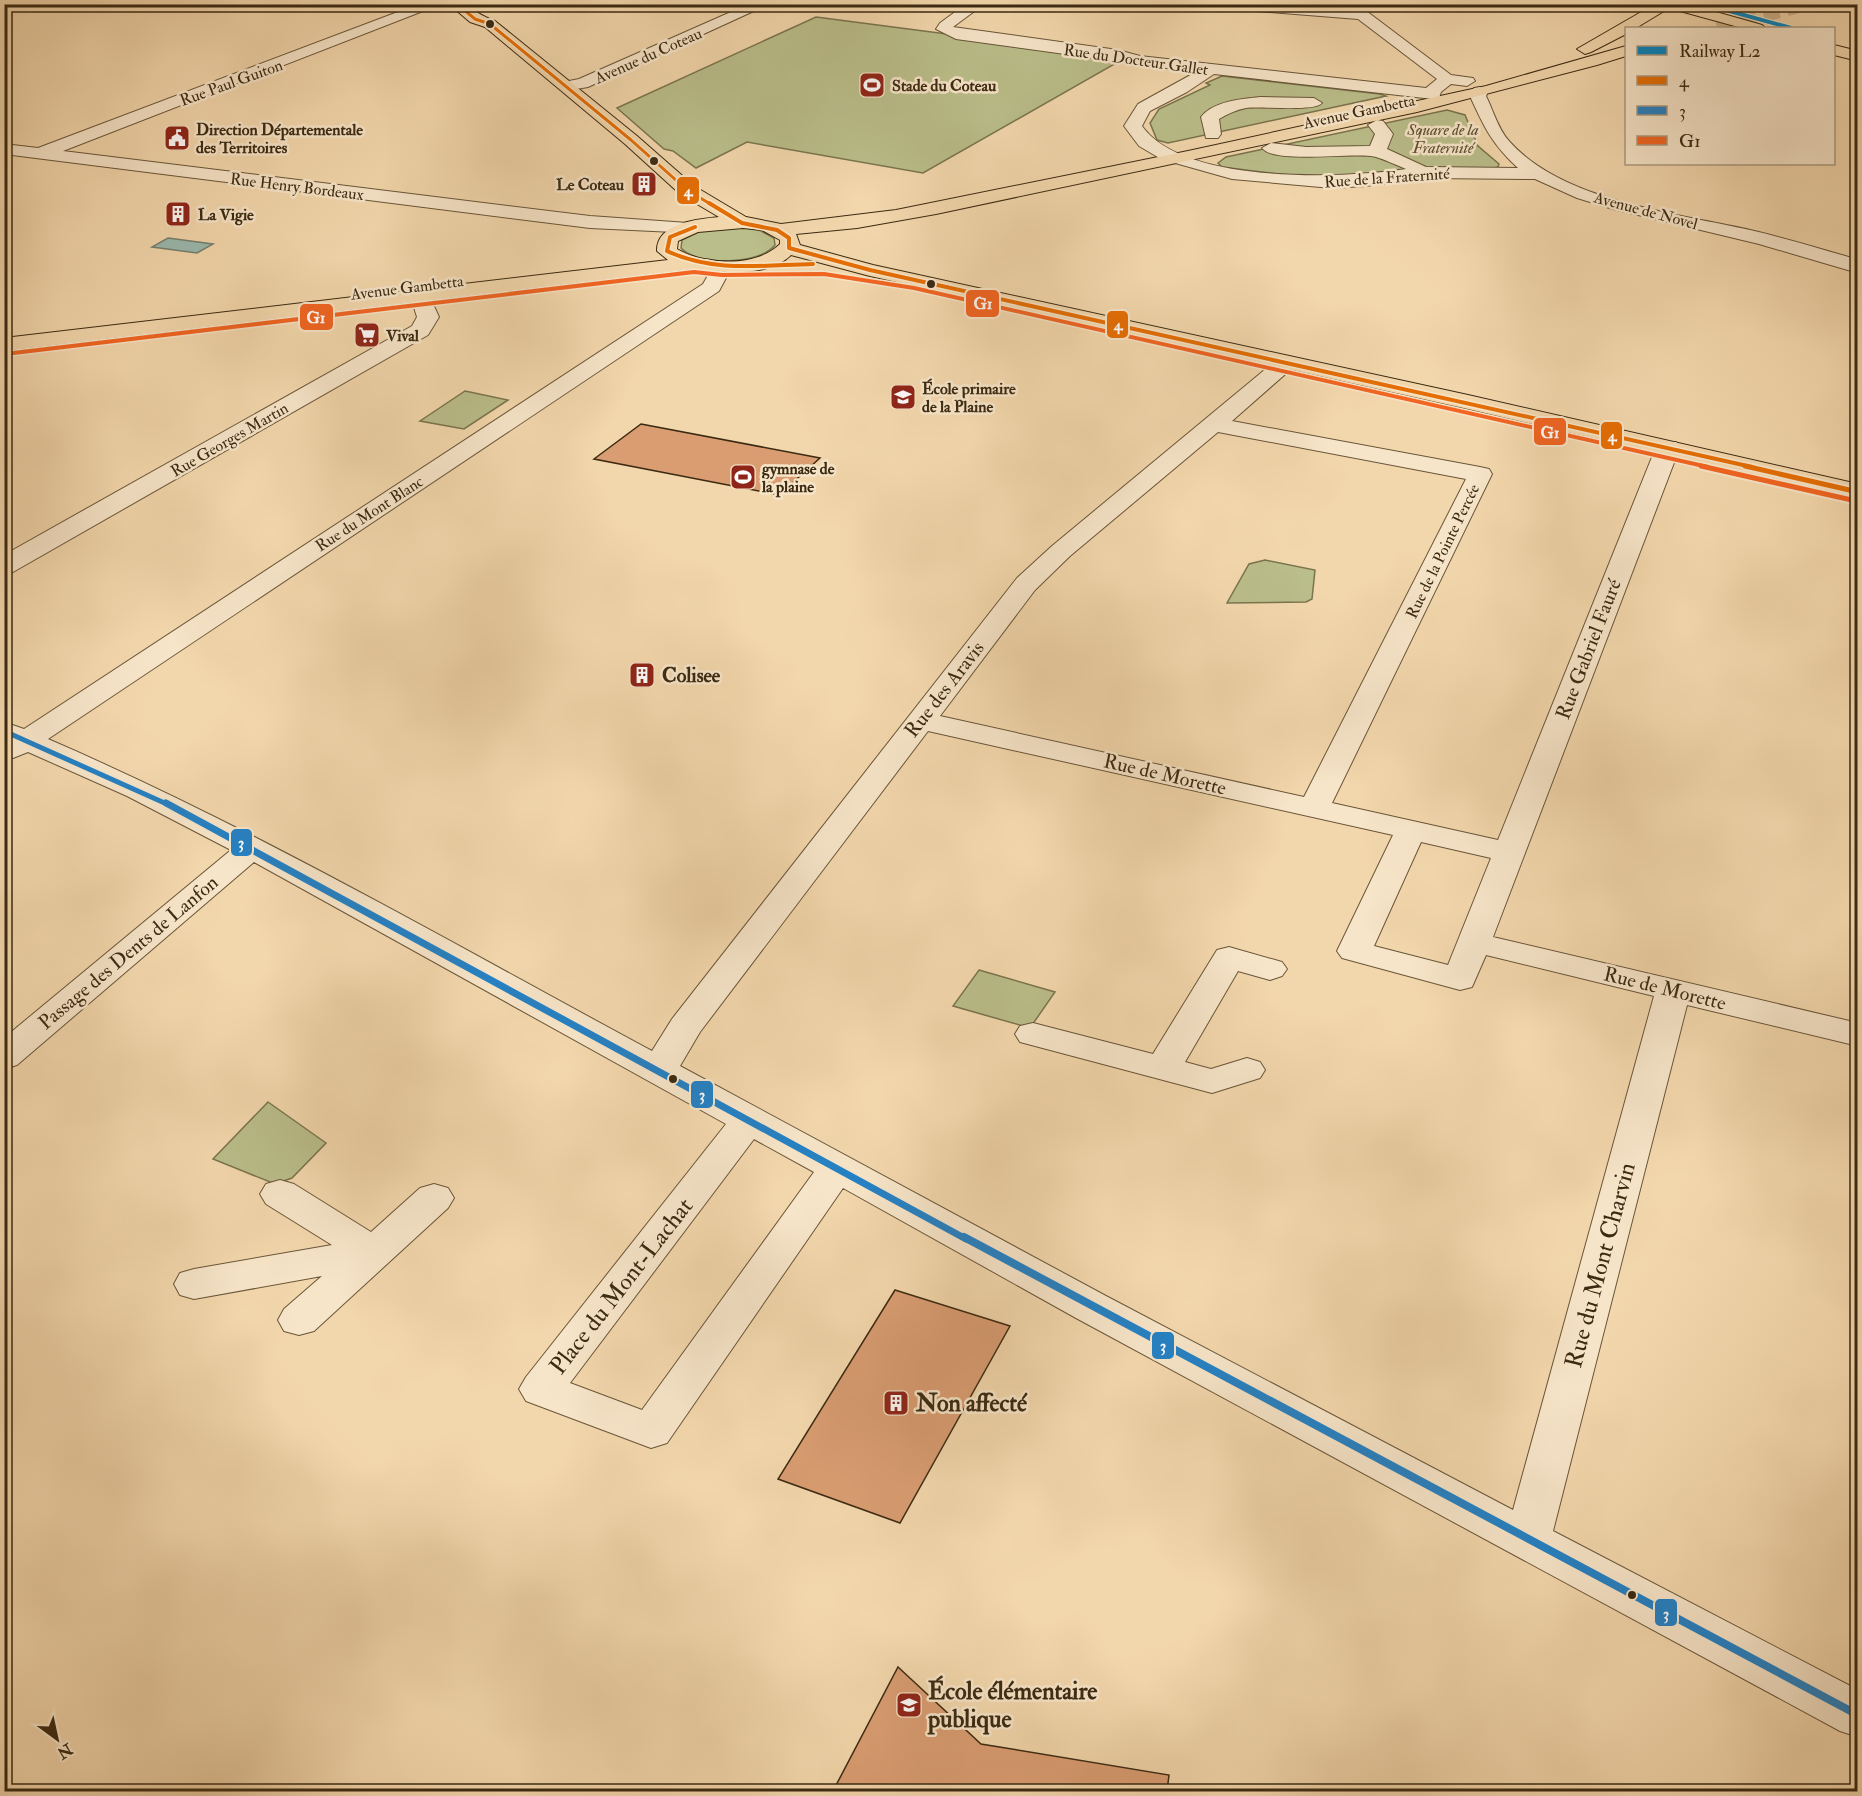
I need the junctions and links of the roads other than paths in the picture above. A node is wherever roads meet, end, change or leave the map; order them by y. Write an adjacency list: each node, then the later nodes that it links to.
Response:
1 (470, 4): 12 (main road)
2 (762, 4): 23 (street, Avenue du Coteau)
3 (977, 4): 21 (street, Rue du Docteur Gallet)
4 (1219, 4): 11 (street)
5 (1347, 4): 11 (street)
6 (1669, 4): 10 (main road)
7 (457, 5): 8 (street, Rue Paul Guiton); 12 (main road)
8 (428, 8): 34 (street, Rue Paul Guiton)
9 (1659, 9): 10 (main road); 13 (main road)
10 (1696, 12): 14 (main road)
11 (1362, 15): 22 (street)
12 (490, 24): 23 (main road)
13 (1629, 27)
14 (1753, 27)
15 (1625, 29): 19 (main road)
16 (1625, 50): 19 (main road, Avenue Gambetta)
17 (1835, 50): 18 (main road)
18 (1857, 56)
19 (1572, 61): 20 (main road); 24 (main road, Avenue Gambetta)
20 (1625, 62)
21 (1210, 70): 25 (street, Rue du Docteur Gallet); 35 (street, Rue de la Fraternité)
22 (1447, 79): 24 (street); 26 (street)
23 (565, 86): 38 (main road)
24 (1482, 87): 26 (main road, Avenue Gambetta); 35 (main road, Avenue Gambetta); 37 (street, Avenue de Novel)
25 (1372, 89): 26 (street, Rue du Docteur Gallet); 27 (street, Rue du Docteur Gallet)
26 (1433, 94): 27 (main road, Avenue Gambetta)
27 (1408, 100): 35 (main road, Avenue Gambetta)
28 (1327, 104): 30 (street)
29 (1377, 124): 33 (street)
30 (1212, 134)
31 (1271, 148): 33 (street)
32 (4, 149): 34 (street, Rue Henry Bordeaux)
33 (1377, 151): 36 (street)
34 (40, 154): 40 (street, Rue Henry Bordeaux)
35 (1170, 156): 37 (street, Rue de la Fraternité); 39 (main road, Avenue Gambetta)
36 (1418, 168)
37 (1540, 173): 48 (street, Avenue de Novel)
38 (687, 190): 41 (main road); 42 (main road)
39 (912, 213): 43 (main road, Avenue Gambetta); 44 (main road, Avenue Gambetta)
40 (590, 222): 42 (street, Rue Henry Bordeaux); 45 (street, Rue Henry Bordeaux)
41 (742, 223): 42 (main road); 43 (main road, Avenue Gambetta)
42 (691, 228): 45 (main road)
43 (777, 230): 44 (main road)
44 (790, 246): 47 (main road, Avenue Gambetta); 49 (main road)
45 (666, 248): 46 (main road); 51 (main road, Avenue Gambetta)
46 (700, 264): 47 (main road, Avenue Gambetta); 50 (main road, Avenue Gambetta); 59 (street, Rue du Mont Blanc)
47 (750, 264): 49 (main road, Avenue Gambetta)
48 (1857, 267)
49 (870, 270): 53 (main road)
50 (420, 295): 52 (main road, Avenue Gambetta); 57 (street, Rue Georges Martin)
51 (4, 335)
52 (4, 345)
53 (1287, 363): 54 (street, Rue des Aravis); 55 (main road)
54 (1212, 424): 58 (street, Rue des Aravis); 60 (street, Rue de la Pointe Percée)
55 (1668, 447): 56 (main road); 63 (street, Rue Gabriel Fauré)
56 (1857, 492)
57 (4, 566)
58 (920, 720): 60 (street, Rue de Morette); 71 (street, Rue des Aravis)
59 (12, 742): 62 (street)
60 (1314, 807): 61 (street, Rue de Morette)
61 (1411, 830): 63 (street, Rue de Morette); 64 (street)
62 (252, 848): 69 (street, Passage des Dents de Lanfon); 71 (street)
63 (1508, 852): 64 (street)
64 (1473, 942): 66 (street, Rue de Morette)
65 (1270, 969): 70 (street)
66 (1673, 990): 68 (street, Rue de Morette); 80 (street, Rue du Mont Charvin)
67 (1033, 1034): 70 (street)
68 (1857, 1035)
69 (4, 1057)
70 (1163, 1068): 72 (street)
71 (659, 1070): 73 (street)
72 (1247, 1070)
73 (750, 1119): 74 (street); 74 (street, Place du Mont-Lachat)
74 (837, 1168): 80 (street)
75 (279, 1194): 77 (street)
76 (434, 1198): 77 (street)
77 (374, 1252): 78 (street); 79 (street)
78 (194, 1284)
79 (299, 1320)
80 (1528, 1539): 81 (street)
81 (1857, 1715)

